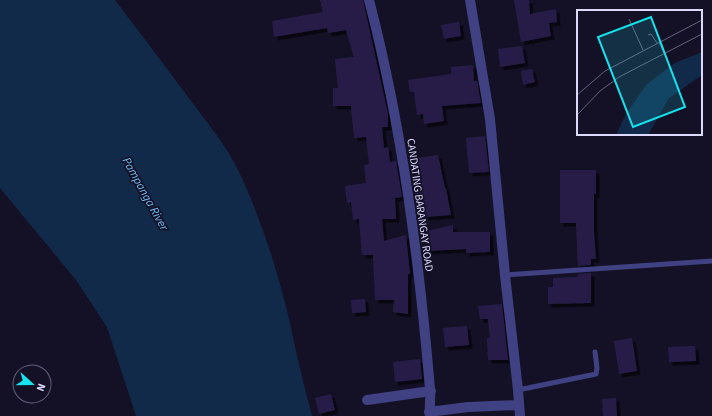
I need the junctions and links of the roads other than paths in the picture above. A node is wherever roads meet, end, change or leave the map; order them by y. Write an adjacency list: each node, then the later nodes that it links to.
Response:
1 (369, 0): 7 (street, CANDATING BARANGAY ROAD)
2 (470, 0): 4 (street)
3 (712, 261): 4 (lane)
4 (505, 275): 6 (street)
5 (595, 352): 6 (lane)
6 (518, 390): 9 (street)
7 (431, 391): 8 (street); 10 (street, CANDATING BARANGAY ROAD)
8 (367, 400)
9 (518, 404): 10 (street); 11 (street)
10 (429, 414)
11 (520, 416)

